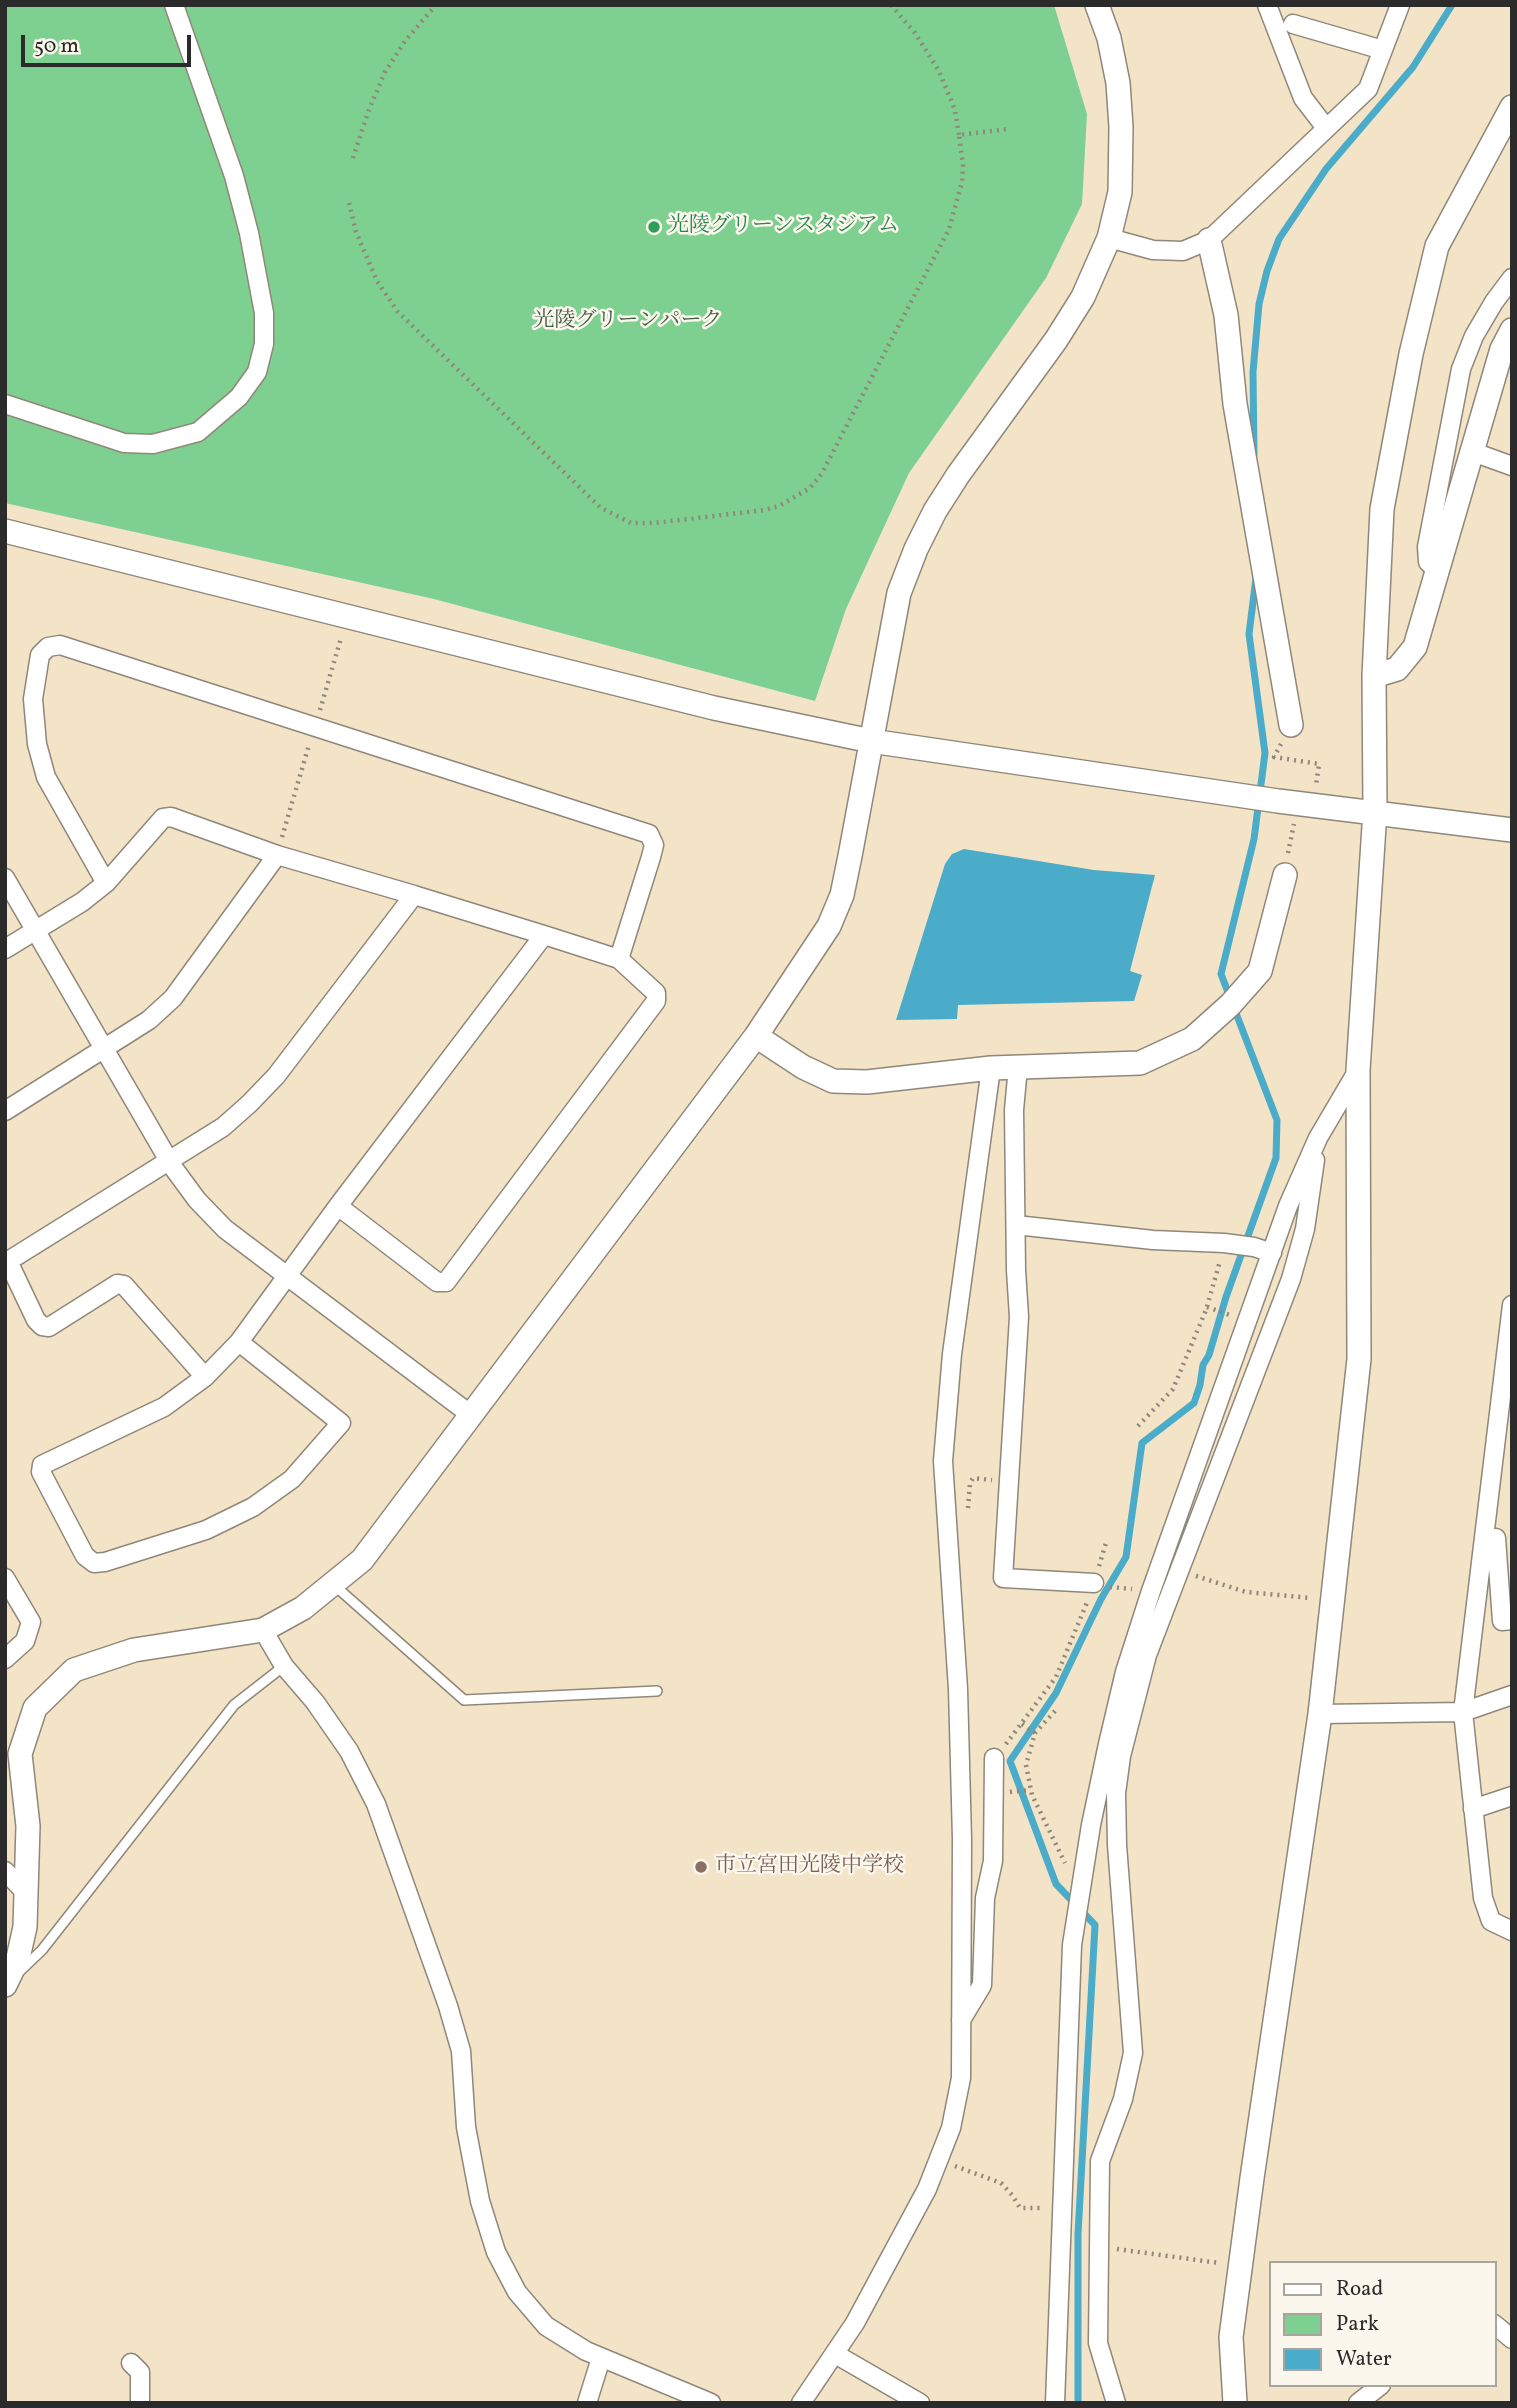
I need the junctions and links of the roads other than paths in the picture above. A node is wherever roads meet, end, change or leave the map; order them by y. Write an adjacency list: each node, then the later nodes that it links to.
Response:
1 (174, 5): 13 (street)
2 (1097, 5): 9 (street)
3 (1267, 5): 8 (street)
4 (1400, 5): 6 (street)
5 (1293, 24): 6 (street)
6 (1383, 50): 8 (street)
7 (1511, 112): 18 (street)
8 (1326, 128): 10 (street)
9 (1109, 238): 10 (street); 20 (street)
10 (1209, 240): 19 (street)
11 (1512, 278): 17 (street)
12 (1512, 330): 14 (street)
13 (5, 404)
14 (1473, 452): 15 (street); 17 (street)
15 (1512, 466)
16 (5, 531): 20 (street)
17 (1438, 572): 18 (street)
18 (1374, 676): 21 (street)
19 (1291, 724)
20 (871, 741): 21 (street); 32 (street)
21 (1375, 811): 22 (street); 36 (street)
22 (1512, 830)
23 (277, 855): 26 (street); 27 (street); 33 (street)
24 (1284, 875): 34 (street)
25 (5, 878): 28 (street)
26 (106, 883): 28 (street); 31 (street)
27 (414, 895): 29 (street); 39 (street)
28 (35, 930): 30 (street); 33 (street)
29 (544, 935): 31 (street); 40 (street)
30 (5, 949)
31 (620, 958): 40 (street)
32 (756, 1036): 35 (street); 48 (street)
33 (104, 1048): 37 (street); 39 (street)
34 (1018, 1067): 35 (street); 41 (street)
35 (991, 1068): 69 (street)
36 (1359, 1070): 38 (street); 61 (street)
37 (5, 1111)
38 (1318, 1138): 42 (street); 82 (street)
39 (169, 1160): 43 (street); 44 (street)
40 (338, 1206): 44 (street)
41 (1016, 1224): 42 (street); 52 (street)
42 (1272, 1253): 81 (street)
43 (7, 1262): 47 (street)
44 (287, 1276): 46 (street); 48 (street)
45 (1512, 1305): 49 (street)
46 (239, 1342): 47 (street); 47 (street)
47 (205, 1377)
48 (471, 1415): 53 (street)
49 (1503, 1457): 50 (street)
50 (1497, 1538): 54 (street); 60 (street)
51 (5, 1578): 56 (street)
52 (1094, 1583)
53 (332, 1584): 55 (street); 58 (lane)
54 (1512, 1620)
55 (263, 1630): 57 (street); 66 (street)
56 (5, 1659)
57 (284, 1666): 68 (lane); 73 (street)
58 (657, 1691)
59 (1512, 1695): 60 (street)
60 (1463, 1712): 61 (street); 64 (street)
61 (1320, 1714): 83 (street)
62 (995, 1758): 69 (street)
63 (1512, 1796): 64 (street)
64 (1473, 1809): 67 (street)
65 (5, 1871): 66 (street)
66 (27, 1894): 68 (street)
67 (1512, 1931)
68 (5, 1986)
69 (961, 2020): 72 (street)
70 (1496, 2326): 71 (street)
71 (1512, 2339)
72 (835, 2354): 79 (street); 80 (street)
73 (601, 2358): 77 (street); 78 (street)
74 (131, 2363): 76 (street)
75 (1378, 2387): 84 (street)
76 (140, 2403)
77 (587, 2403)
78 (711, 2403)
79 (801, 2403)
80 (920, 2403)
81 (1055, 2403)
82 (1116, 2403)
83 (1235, 2403)
84 (1358, 2403)

